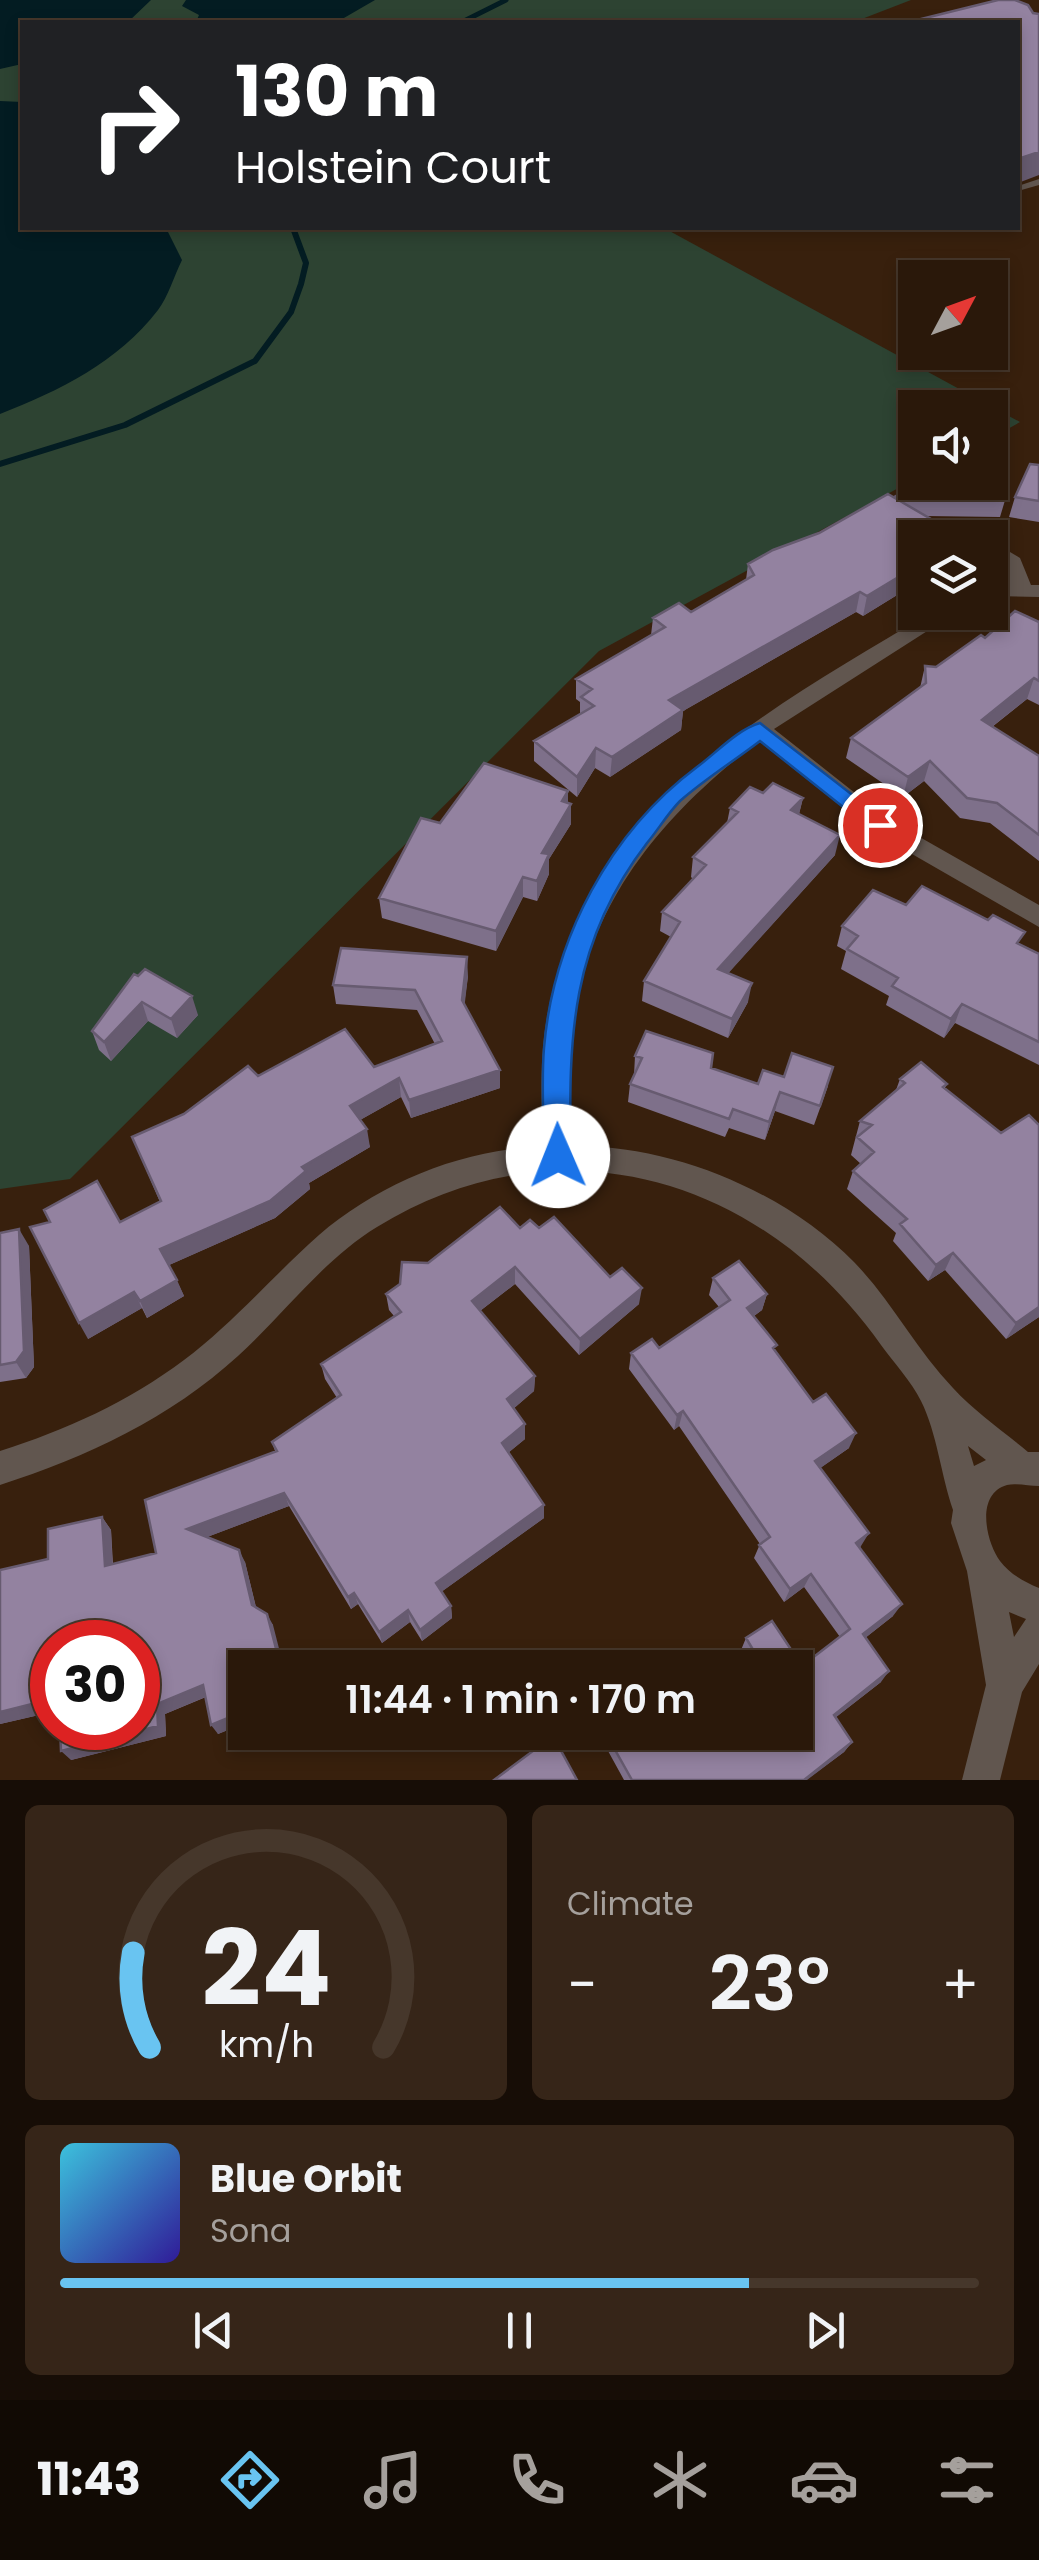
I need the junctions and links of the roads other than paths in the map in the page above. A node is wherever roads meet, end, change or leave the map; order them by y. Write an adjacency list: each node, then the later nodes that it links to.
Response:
1 (1010, 558): 2 (street)
2 (1030, 589)
3 (919, 630): 4 (street)
4 (760, 730): 5 (street); 6 (street)
5 (1039, 917)
6 (558, 1156): 7 (street); 9 (street)
7 (935, 1393): 8 (street); 10 (street)
8 (1028, 1467): 10 (street)
9 (0, 1468)
10 (969, 1507): 11 (street)
11 (984, 1572): 12 (street); 14 (street)
12 (1039, 1606)
13 (1039, 1631): 14 (street)
14 (1005, 1684): 15 (street)
15 (981, 1780)

